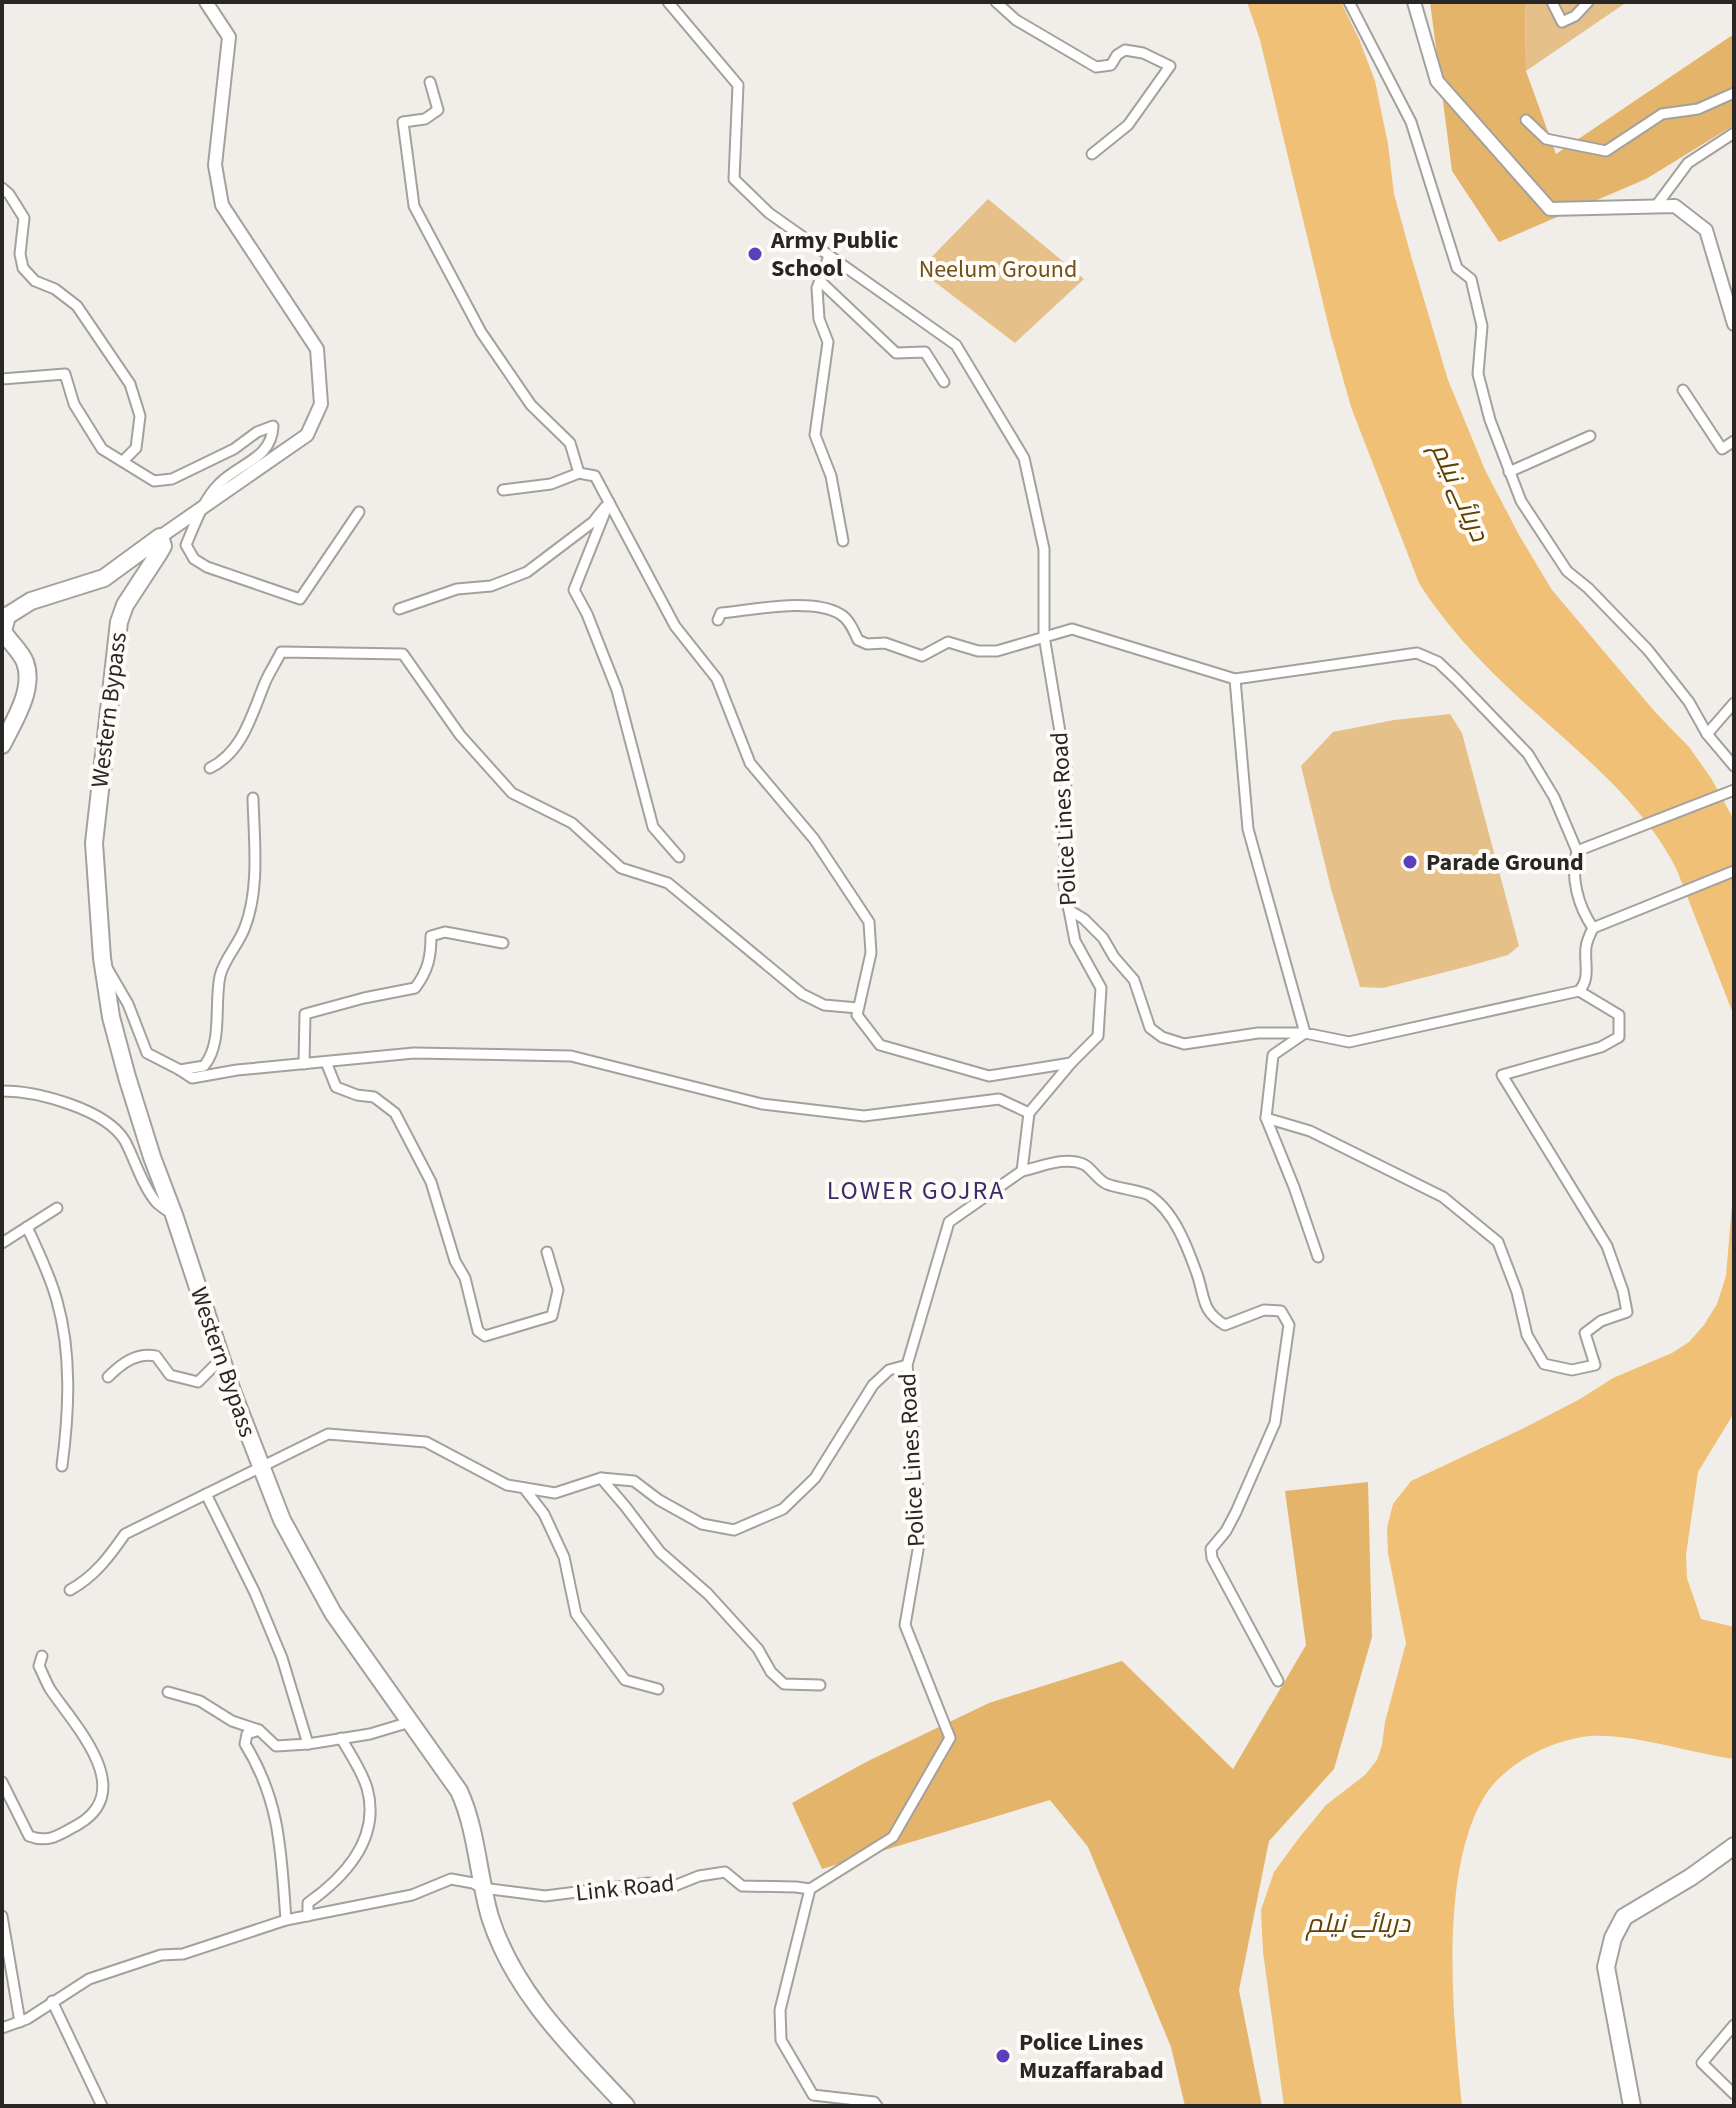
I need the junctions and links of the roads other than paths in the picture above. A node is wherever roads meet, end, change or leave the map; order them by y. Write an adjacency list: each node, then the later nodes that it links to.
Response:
1 (206, 2): 28 (main road)
2 (668, 2): 15 (street, Police Lines Road)
3 (996, 2): 12 (street)
4 (1349, 2): 24 (street)
5 (1414, 2): 14 (main road)
6 (1552, 2): 7 (street)
7 (1588, 2)
8 (430, 82): 25 (street)
9 (1734, 93): 10 (street)
10 (1526, 120)
11 (1734, 133): 14 (street)
12 (1092, 154)
13 (2, 188): 23 (street)
14 (1656, 206): 17 (main road)
15 (829, 256): 16 (street); 35 (street, Police Lines Road)
16 (820, 281): 19 (street); 31 (street)
17 (1734, 324)
18 (2, 379): 23 (street)
19 (944, 382)
20 (1683, 390): 22 (street)
21 (1590, 436): 24 (street)
22 (1734, 441)
23 (123, 461): 28 (street)
24 (1509, 472): 38 (street)
25 (579, 473): 26 (street); 27 (street)
26 (503, 490)
27 (609, 502): 32 (street); 45 (street); 52 (street)
28 (201, 511): 29 (street); 30 (main road)
29 (359, 512)
30 (160, 537): 34 (highway); 50 (highway, Western Bypass)
31 (843, 541)
32 (399, 609)
33 (718, 620): 35 (street)
34 (2, 631): 39 (highway)
35 (1044, 636): 36 (street); 47 (street, Police Lines Road)
36 (1235, 679): 44 (street); 53 (street)
37 (1734, 703): 38 (street)
38 (1707, 734): 40 (street)
39 (2, 745)
40 (1734, 766)
41 (210, 768): 52 (street)
42 (1734, 790): 44 (street)
43 (253, 798): 57 (street)
44 (1577, 851): 48 (street)
45 (679, 857)
46 (1734, 871): 48 (street)
47 (1069, 910): 53 (street); 55 (street, Police Lines Road)
48 (1593, 928): 51 (street)
49 (503, 943): 56 (street)
50 (102, 958): 57 (street); 63 (highway, Western Bypass)
51 (1579, 991): 53 (street); 60 (street)
52 (858, 1008): 55 (street)
53 (1305, 1033): 60 (street)
54 (326, 1062): 56 (street); 59 (street); 66 (street)
55 (1071, 1063): 59 (street, Police Lines Road)
56 (304, 1064): 57 (street)
57 (180, 1070)
58 (2, 1091): 63 (street)
59 (1029, 1113): 61 (street)
60 (1266, 1118): 67 (street)
61 (1022, 1171): 69 (street, Police Lines Road); 78 (street)
62 (57, 1208): 64 (street)
63 (174, 1215): 68 (highway, Western Bypass)
64 (27, 1227): 65 (street); 71 (street)
65 (2, 1243)
66 (547, 1252)
67 (1318, 1257)
68 (221, 1359): 70 (street); 72 (highway, Western Bypass)
69 (907, 1365): 73 (street); 89 (street, Police Lines Road)
70 (108, 1377)
71 (62, 1466)
72 (260, 1467): 74 (street); 75 (street); 82 (highway, Western Bypass)
73 (601, 1478): 74 (street); 79 (street)
74 (524, 1488): 80 (street)
75 (206, 1494): 76 (street); 85 (street)
76 (70, 1590)
77 (42, 1656): 86 (street)
78 (1278, 1681)
79 (820, 1685)
80 (658, 1689)
81 (168, 1692): 83 (street)
82 (410, 1722): 84 (street); 88 (highway, Western Bypass)
83 (259, 1730): 85 (street); 92 (street)
84 (341, 1738): 85 (street); 91 (street)
85 (308, 1744)
86 (2, 1782)
87 (1734, 1846): 103 (highway)
88 (482, 1888): 89 (street, Link Road); 91 (street); 100 (highway, Western Bypass)
89 (810, 1889): 98 (street)
90 (2, 1916): 94 (street)
91 (308, 1916): 92 (street)
92 (286, 1920): 93 (street)
93 (52, 2001): 94 (street); 99 (street)
94 (20, 2022): 96 (street)
95 (1734, 2025): 97 (street)
96 (2, 2028)
97 (1734, 2094)
98 (813, 2095): 101 (street); 102 (street)
99 (102, 2106)
100 (626, 2106)
101 (821, 2106)
102 (877, 2106)
103 (1632, 2106)

